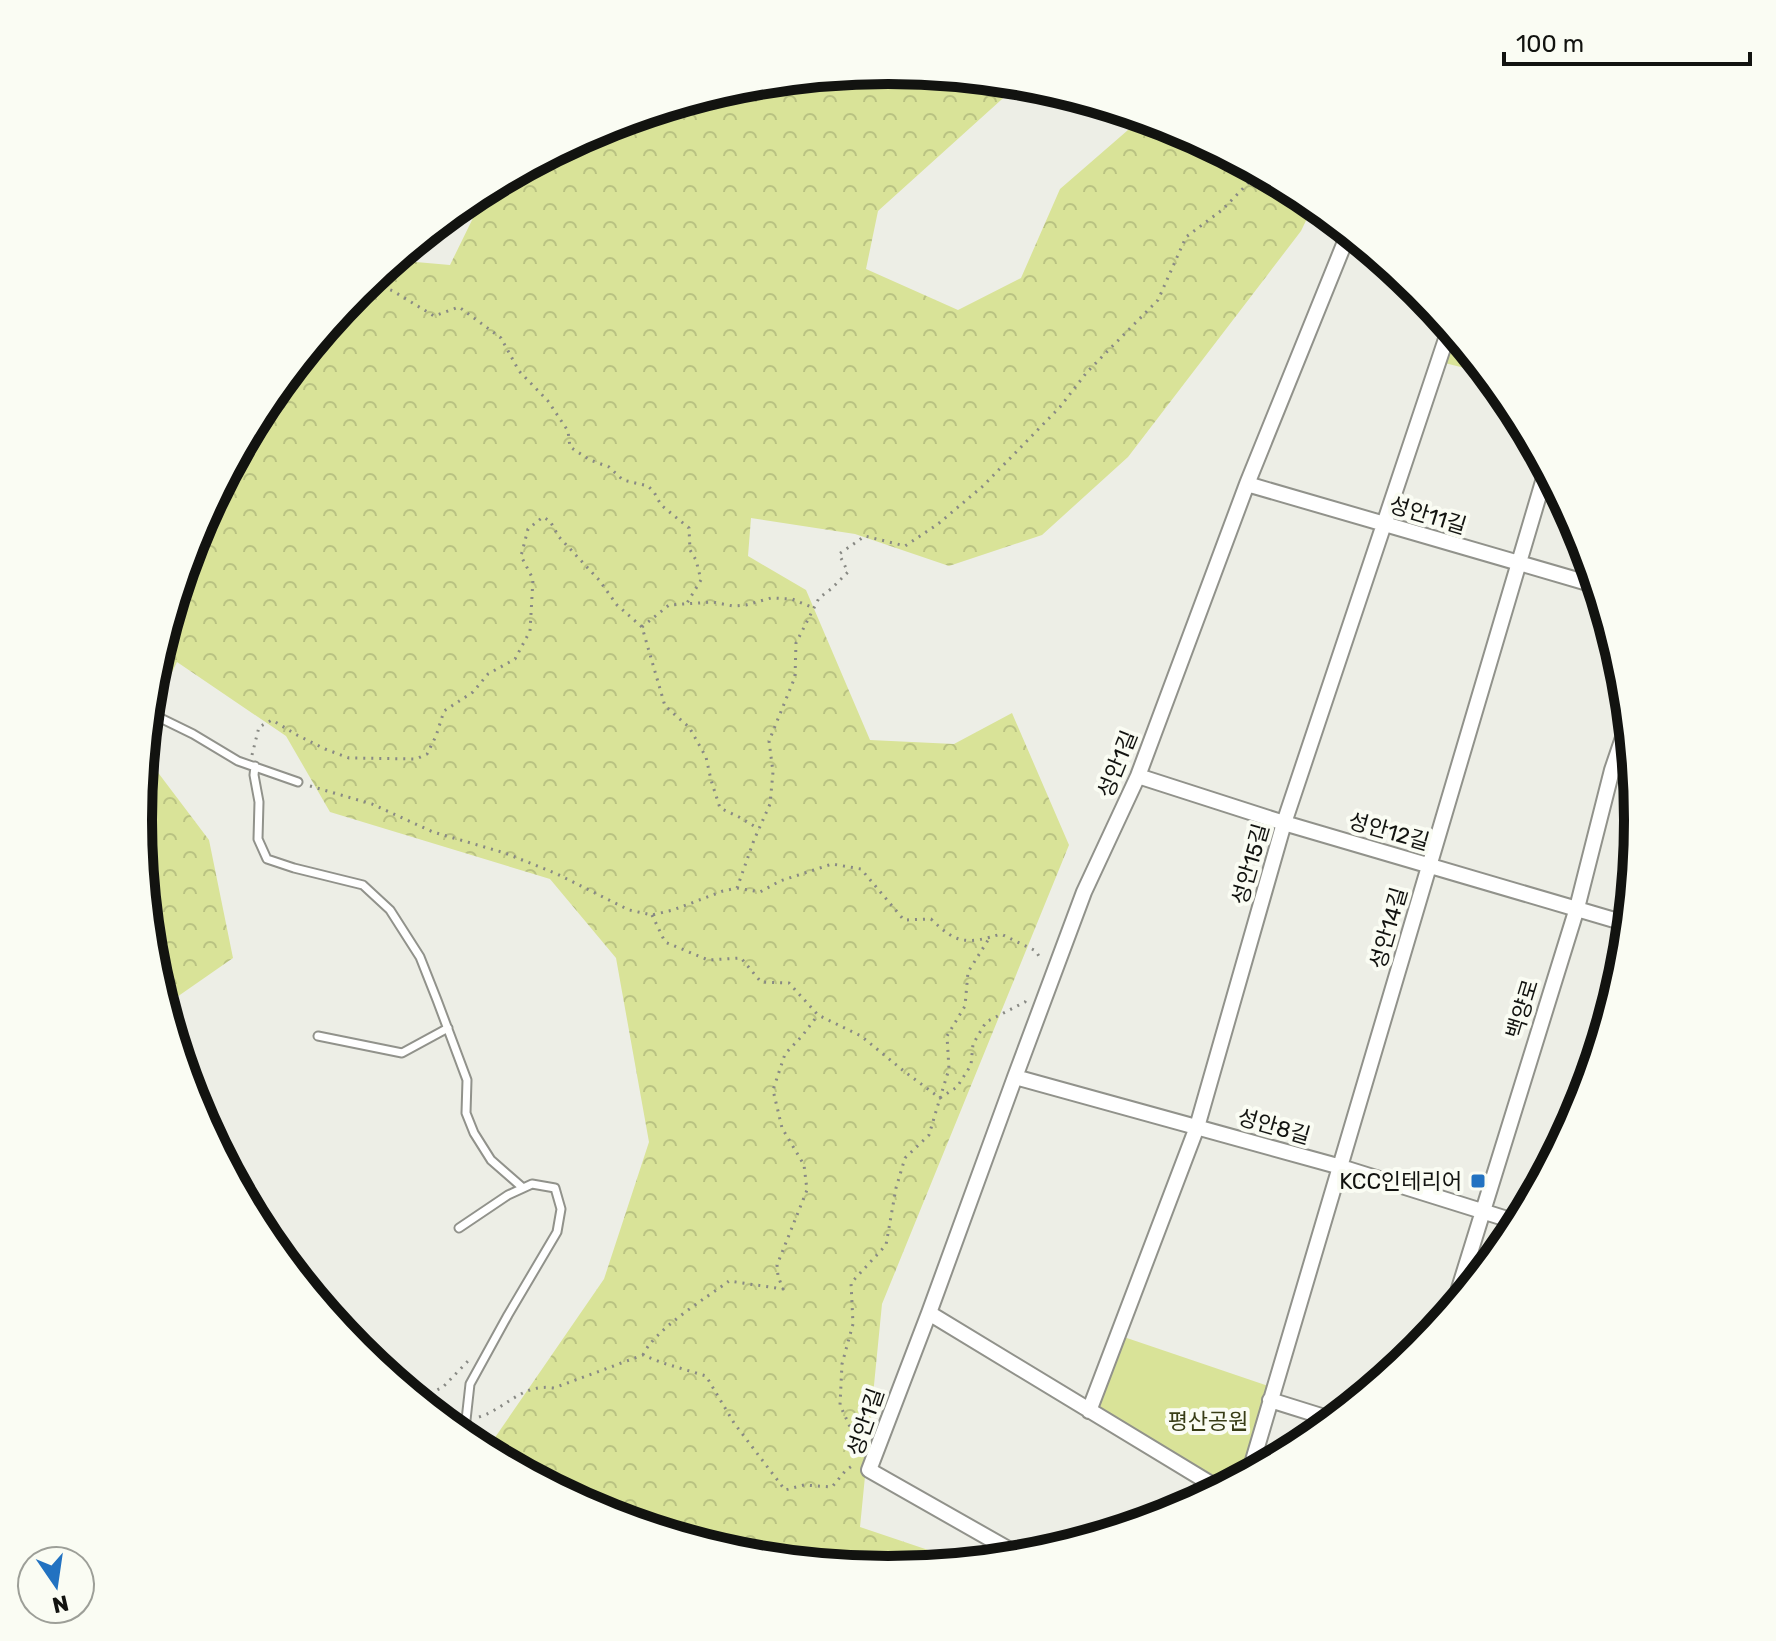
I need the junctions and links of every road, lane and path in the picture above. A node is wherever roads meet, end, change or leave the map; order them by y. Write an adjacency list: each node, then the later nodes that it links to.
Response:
1 (1251, 180): 11 (path)
2 (1345, 243): 6 (street, 성안1길)
3 (381, 286): 10 (path)
4 (1446, 340): 7 (street, 성안15길)
5 (1543, 483): 8 (street, 성안14길)
6 (1247, 484): 7 (street, 성안11길); 16 (street, 성안1길)
7 (1384, 524): 8 (street, 성안11길); 18 (street, 성안15길)
8 (1518, 564): 9 (street, 성안11길); 20 (street, 성안14길)
9 (1584, 582)
10 (687, 603): 11 (path); 12 (path)
11 (814, 608): 19 (path)
12 (642, 627): 15 (path); 19 (path)
13 (159, 717): 15 (lane)
14 (1620, 746): 22 (street, 백양로)
15 (252, 765): 17 (lane); 29 (lane)
16 (1138, 776): 18 (street, 성안12길); 26 (street, 성안1길)
17 (298, 782): 23 (path)
18 (1284, 823): 20 (street, 성안12길); 33 (street, 성안15길)
19 (759, 829): 21 (path)
20 (1430, 866): 22 (street, 성안12길); 34 (street, 성안14길)
21 (737, 888): 23 (path); 25 (path)
22 (1577, 908): 24 (street, 성안12길); 36 (street, 백양로)
23 (652, 915): 28 (path)
24 (1617, 921)
25 (990, 937): 26 (path); 32 (path)
26 (1053, 976): 31 (street, 성안1길)
27 (1032, 991): 32 (path)
28 (818, 1015): 32 (path); 41 (path)
29 (448, 1028): 30 (lane); 35 (lane)
30 (318, 1036)
31 (1015, 1077): 33 (street, 성안8길); 40 (street, 성안1길)
32 (940, 1098): 49 (path)
33 (1197, 1127): 34 (street, 성안8길); 45 (street, 성안15길)
34 (1341, 1167): 36 (street, 성안8길); 44 (street, 성안14길)
35 (523, 1188): 38 (lane); 47 (lane)
36 (1482, 1211): 37 (street, 성안8길); 39 (street, 백양로)
37 (1507, 1219)
38 (459, 1228)
39 (1460, 1283)
40 (929, 1313): 45 (street); 49 (street, 성안1길)
41 (643, 1355): 47 (path); 49 (path)
42 (469, 1360): 43 (path)
43 (427, 1395)
44 (1270, 1400): 46 (street); 50 (street, 성안14길)
45 (1089, 1411): 51 (street)
46 (1321, 1416)
47 (466, 1418): 48 (lane)
48 (466, 1423)
49 (873, 1453): 52 (street, 성안1길)
50 (1253, 1460)
51 (1209, 1483)
52 (1005, 1547)

